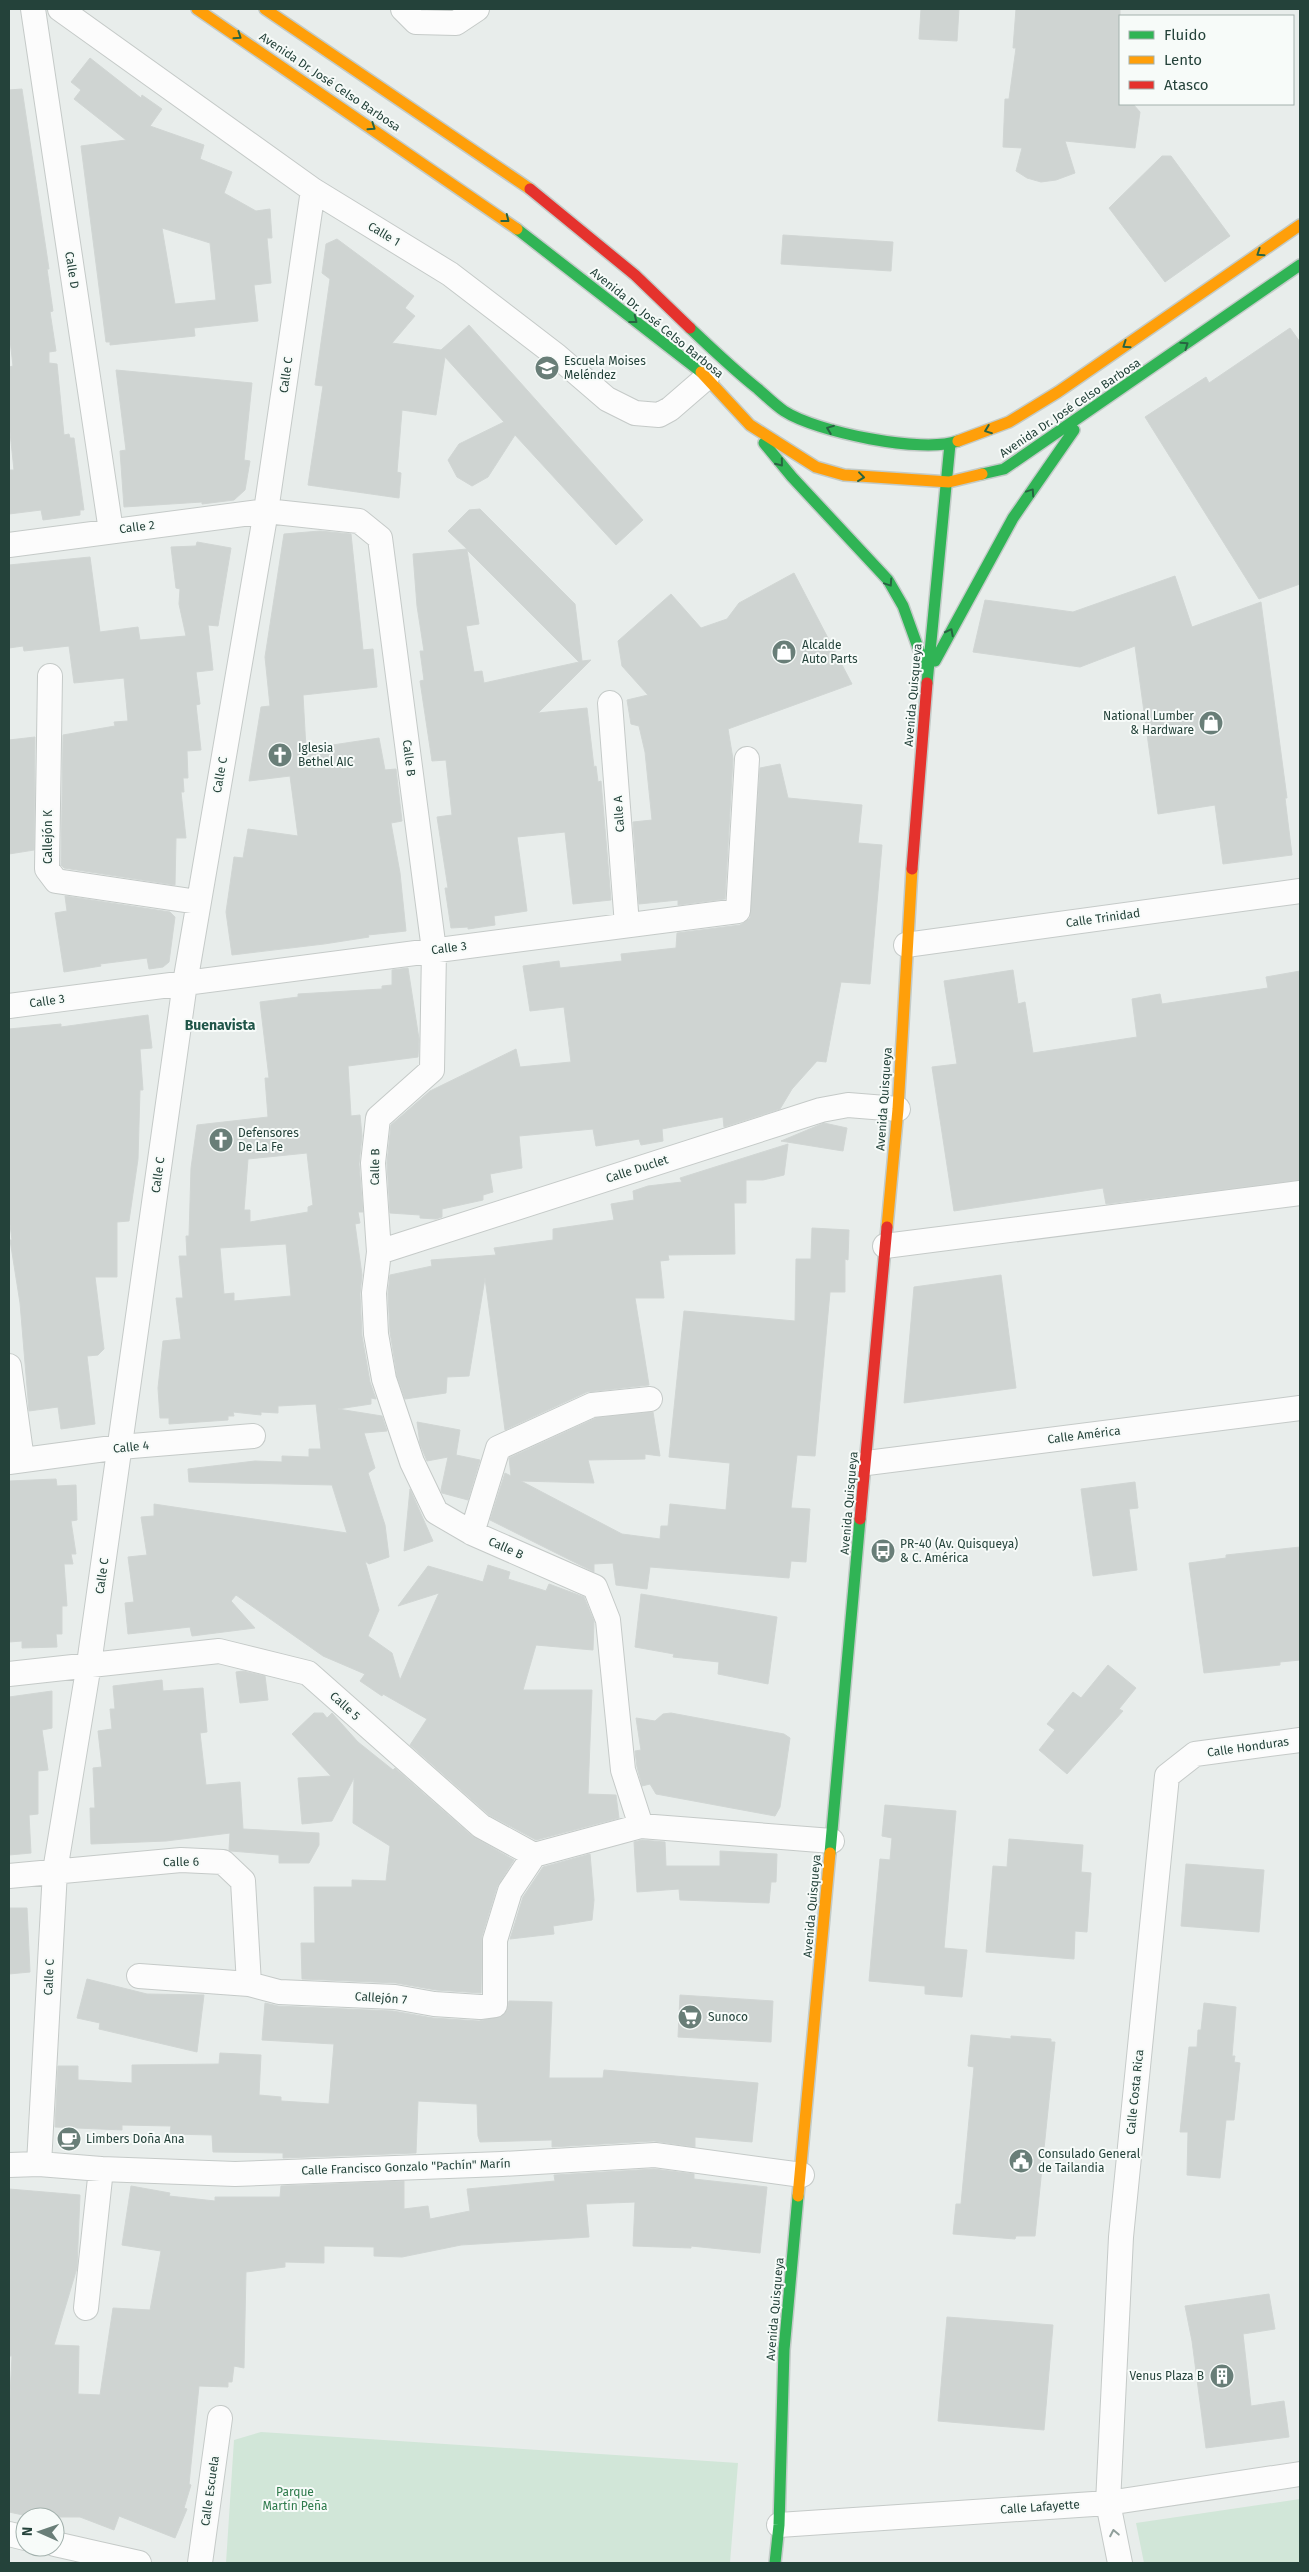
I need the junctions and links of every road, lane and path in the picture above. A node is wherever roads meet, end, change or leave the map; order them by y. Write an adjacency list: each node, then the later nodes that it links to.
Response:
1 (33, 9): 17 (street, Calle D)
2 (60, 9): 7 (street, Calle 1)
3 (197, 9): 11 (street, Avenida Dr. José Celso Barbosa, one-way to 11)
4 (265, 9): 10 (street, Avenida Dr. José Celso Barbosa)
5 (402, 9): 6 (street)
6 (477, 9)
7 (313, 190): 11 (street, Calle 1); 16 (street, Calle C)
8 (1300, 226): 14 (street, Avenida Dr. José Celso Barbosa, one-way to 14)
9 (1300, 264): 12 (street, Avenida Dr. José Celso Barbosa, one-way to 9)
10 (723, 360): 11 (street); 14 (street, Avenida Dr. José Celso Barbosa, one-way to 10)
11 (707, 378): 13 (street, Avenida Dr. José Celso Barbosa)
12 (1084, 416): 15 (street, Avenida Dr. José Celso Barbosa); 20 (street, one-way to 12)
13 (750, 425): 15 (street, Avenida Dr. José Celso Barbosa, one-way to 15); 20 (street, one-way to 20)
14 (950, 444): 15 (street, Avenida Quisqueya)
15 (949, 482): 20 (street, Avenida Quisqueya)
16 (266, 511): 17 (street, Calle 2); 24 (street, Calle C); 27 (street, Calle B)
17 (111, 531): 18 (street, Calle 2)
18 (9, 545)
19 (50, 676): 24 (street, Callejón K)
20 (928, 676): 26 (street, Avenida Quisqueya)
21 (610, 703): 25 (street, Calle A)
22 (746, 758): 25 (street, Calle 3)
23 (1300, 891): 26 (street, Calle Trinidad)
24 (198, 902): 28 (street, Calle C)
25 (627, 925): 27 (street, Calle 3)
26 (906, 945): 30 (street, Avenida Quisqueya)
27 (434, 950): 28 (street, Calle 3); 33 (street, Calle B)
28 (185, 983): 29 (street, Calle 3); 38 (street, Calle C)
29 (9, 1006)
30 (898, 1110): 32 (street, Avenida Quisqueya); 33 (street, Calle Duclet)
31 (1300, 1193): 32 (street)
32 (885, 1246): 40 (street, Avenida Quisqueya)
33 (379, 1252): 41 (street, Calle B)
34 (9, 1366): 39 (street)
35 (650, 1399): 41 (street)
36 (1300, 1408): 40 (street, Calle América)
37 (253, 1436): 38 (street, Calle 4)
38 (120, 1447): 39 (street, Calle 4); 42 (street, Calle C)
39 (15, 1461)
40 (867, 1463): 47 (street, Avenida Quisqueya)
41 (472, 1533): 46 (street, Calle B)
42 (89, 1664): 43 (street, Calle 5); 48 (street, Calle 5); 49 (street, Calle C)
43 (9, 1674)
44 (1300, 1740): 45 (street, Calle Honduras)
45 (1195, 1754): 60 (street, Calle Costa Rica)
46 (641, 1826): 47 (street); 48 (street)
47 (832, 1841): 56 (street, Avenida Quisqueya)
48 (534, 1855): 52 (street, Callejón 7)
49 (56, 1870): 50 (street, Calle 6); 52 (street, Calle 6); 53 (street, Calle C)
50 (9, 1876)
51 (139, 1976): 52 (street, Callejón 7)
52 (249, 1984)
53 (39, 2164): 54 (street, Calle Francisco Gonzalo "Pachín" Marín); 55 (street, Calle Francisco Gonzalo "Pachín" Marín)
54 (9, 2165)
55 (101, 2169): 56 (street, Calle Francisco Gonzalo "Pachín" Marín); 57 (street)
56 (802, 2175): 61 (street, Avenida Quisqueya)
57 (86, 2308)
58 (220, 2418): 65 (street, Calle Escuela)
59 (1300, 2474): 60 (street, Calle Lafayette)
60 (1108, 2503): 61 (street, Calle Lafayette); 66 (street, Calle Costa Rica, one-way to 60)
61 (779, 2525): 63 (street, Avenida Quisqueya)
62 (65, 2546): 64 (street)
63 (777, 2561)
64 (139, 2563)
65 (200, 2563)
66 (1120, 2563)

